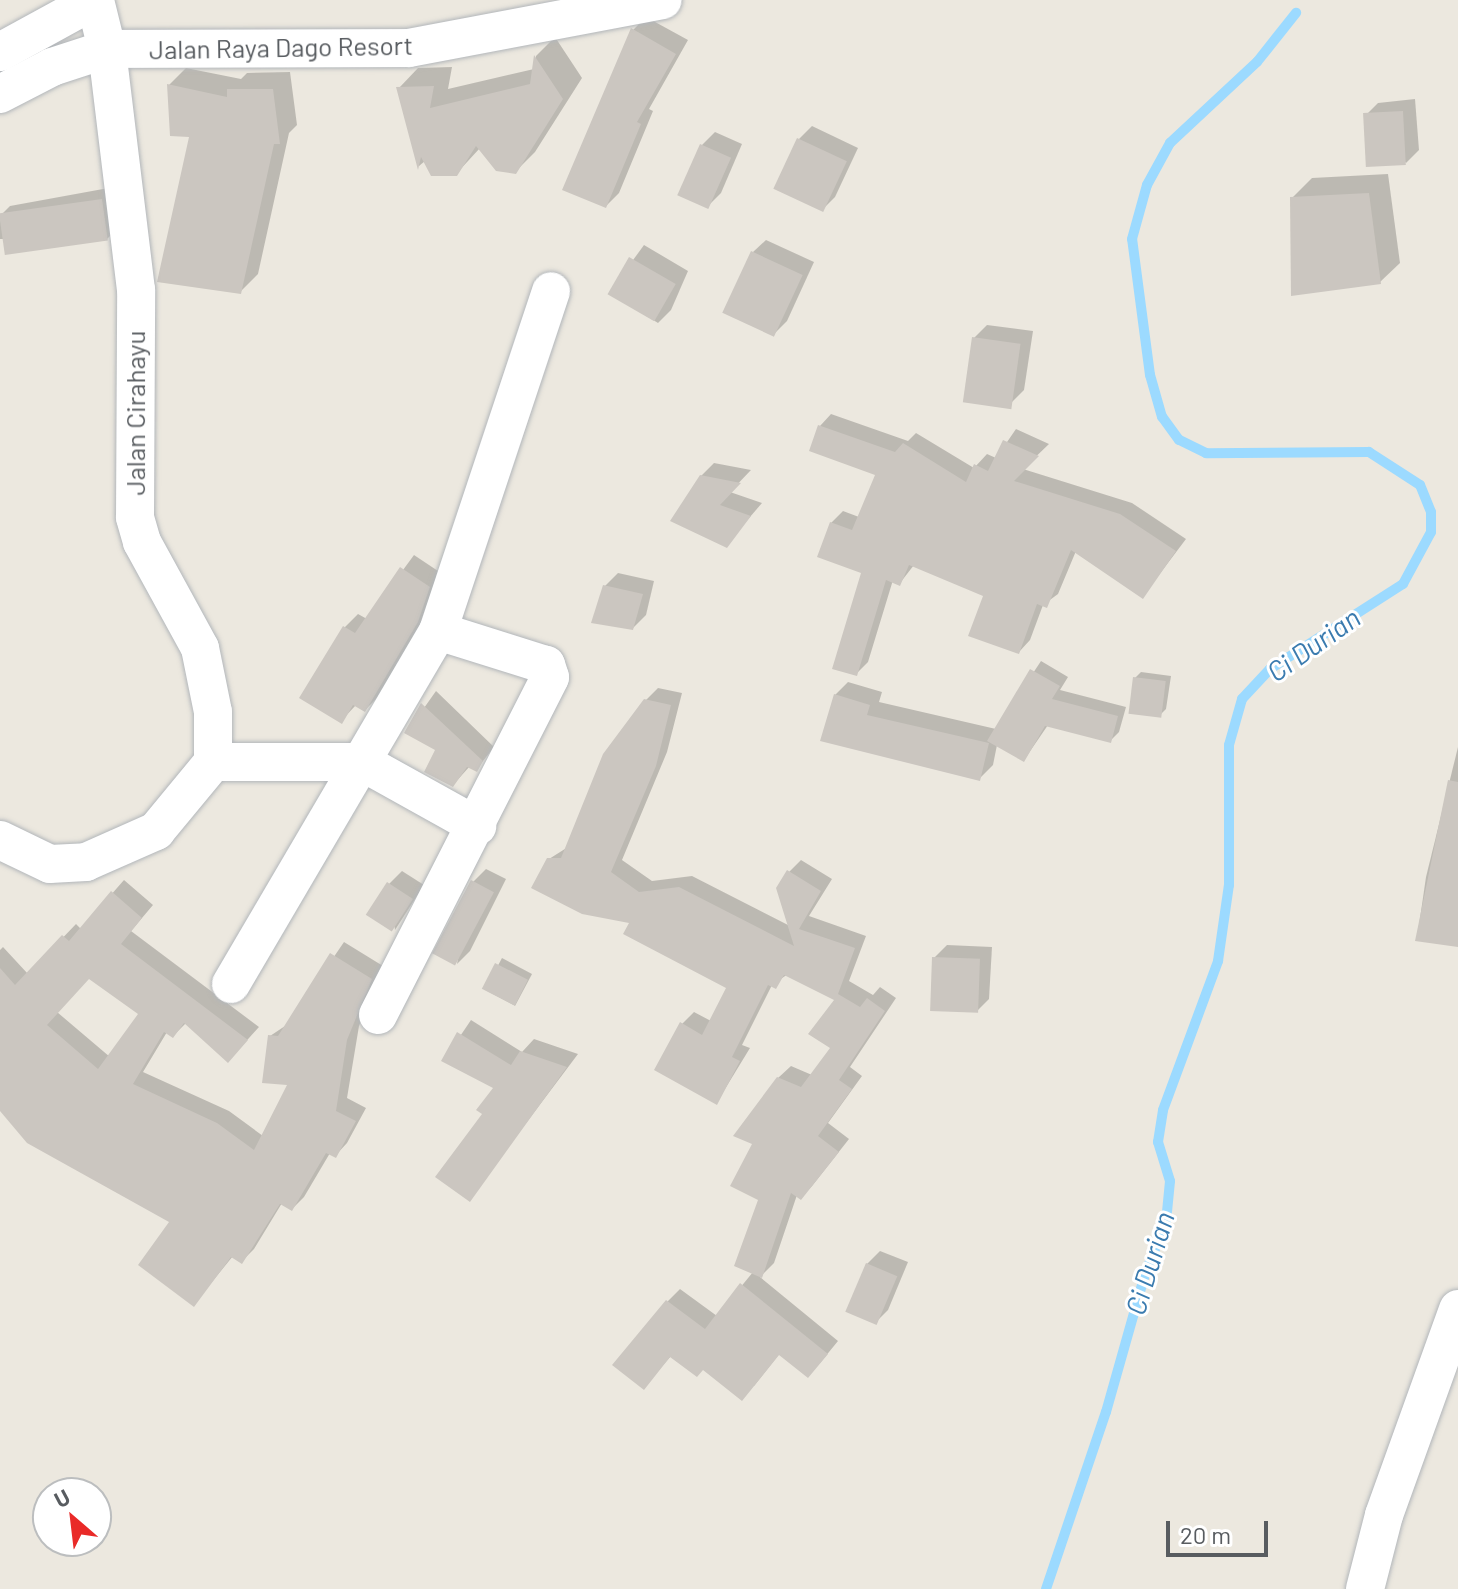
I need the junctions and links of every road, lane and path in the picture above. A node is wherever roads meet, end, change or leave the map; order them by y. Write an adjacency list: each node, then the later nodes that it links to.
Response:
1 (95, 0): 3 (street, Jalan Cirahayu); 4 (street)
2 (663, 0): 3 (street, Jalan Raya Dago Resort)
3 (107, 49): 5 (street, Jalan Raya Dago Resort); 8 (street, Jalan Cirahayu)
4 (0, 52)
5 (0, 94)
6 (551, 291): 7 (street)
7 (438, 631): 9 (street); 10 (street)
8 (213, 762): 9 (street); 11 (street)
9 (362, 762): 10 (street); 12 (street)
10 (477, 826): 13 (street)
11 (0, 840)
12 (231, 984)
13 (378, 1015)
14 (1458, 1309): 15 (street)
15 (1365, 1589)

